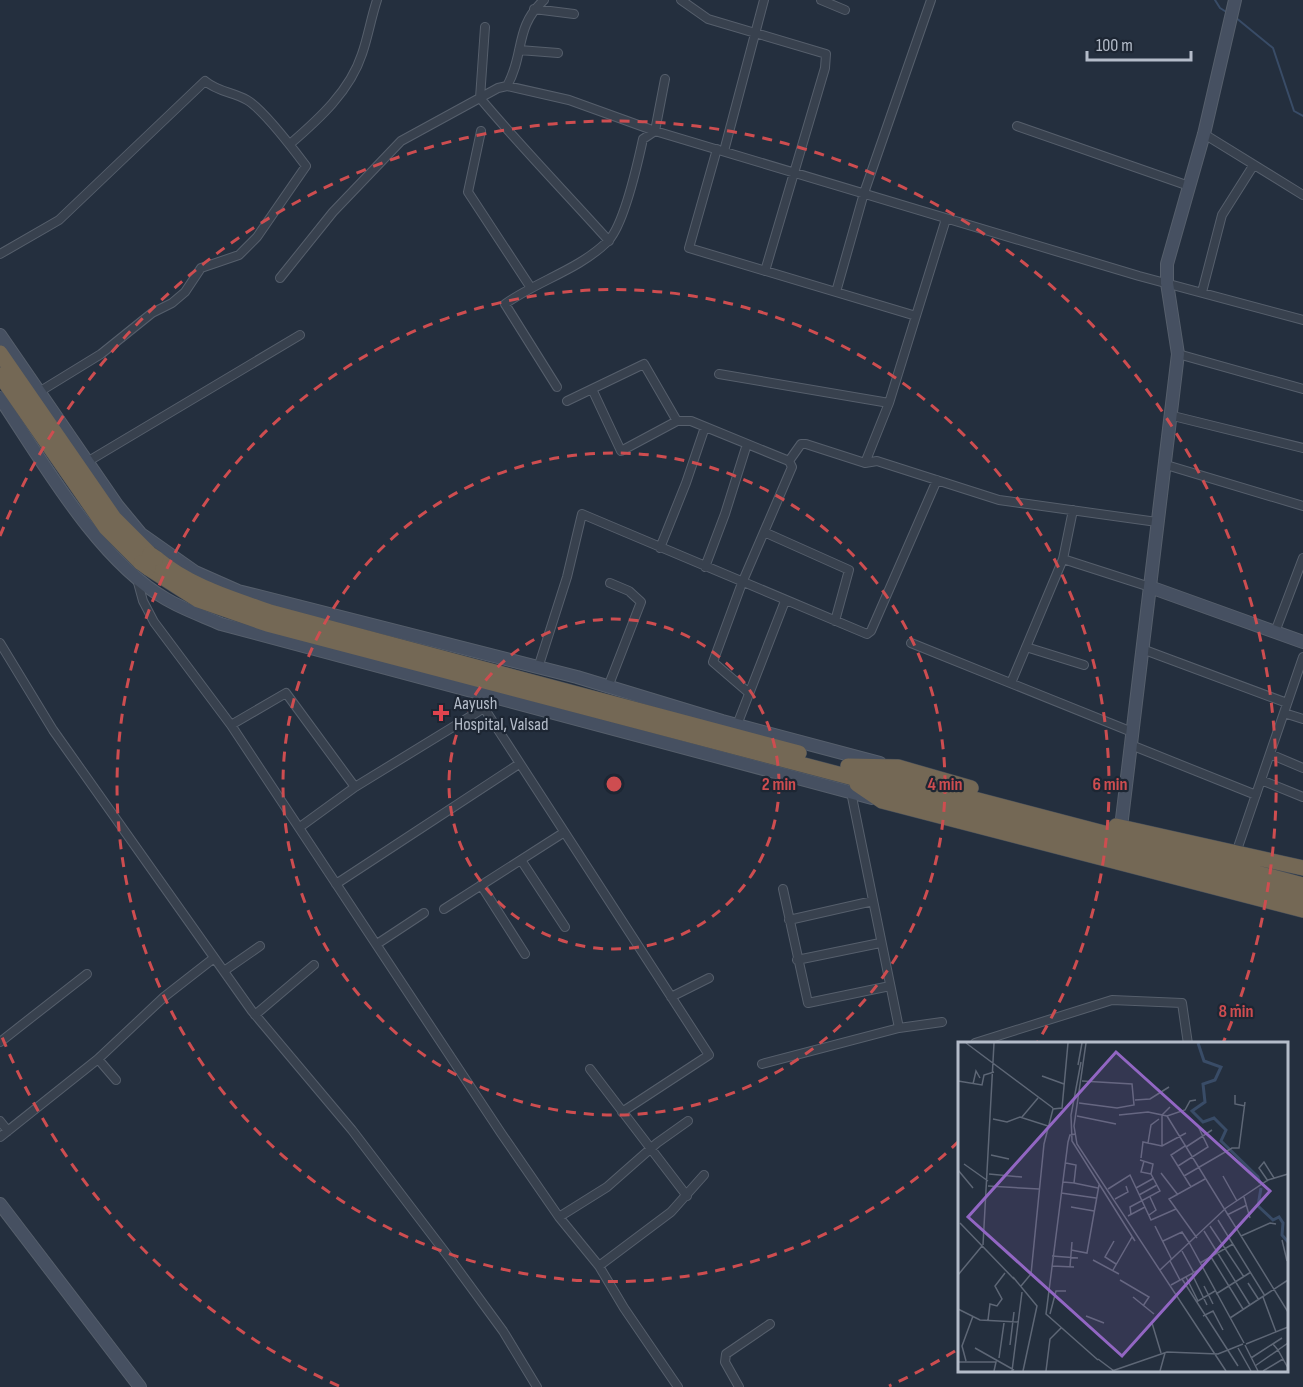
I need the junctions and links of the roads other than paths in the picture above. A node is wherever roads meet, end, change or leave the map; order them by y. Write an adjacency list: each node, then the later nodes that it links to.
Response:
1 (377, 0): 22 (street)
2 (544, 0): 8 (street)
3 (681, 0): 12 (street)
4 (764, 0): 12 (street)
5 (821, 0): 9 (street)
6 (931, 0): 27 (street)
7 (1235, 1): 21 (street)
8 (534, 9): 10 (street); 13 (street)
9 (845, 10)
10 (574, 14)
11 (485, 27): 17 (street)
12 (756, 32): 23 (street); 25 (street)
13 (519, 50): 14 (street); 16 (street)
14 (558, 53)
15 (665, 79): 20 (street)
16 (507, 86): 17 (street); 20 (street)
17 (480, 98): 30 (street); 33 (street)
18 (1017, 126): 26 (street)
19 (481, 131): 35 (street)
20 (655, 131): 23 (street); 30 (street)
21 (1204, 134): 24 (street); 26 (street)
22 (290, 144): 31 (street); 49 (street)
23 (721, 150): 25 (street); 32 (street)
24 (1253, 165): 28 (street); 37 (street)
25 (796, 171): 27 (street); 32 (street)
26 (1189, 186): 34 (street)
27 (864, 193): 29 (street); 36 (street)
28 (1303, 195)
29 (946, 219): 34 (street); 38 (street)
30 (609, 241): 35 (street)
31 (0, 254)
32 (765, 271): 36 (street)
33 (280, 278)
34 (1167, 283): 37 (street); 43 (street)
35 (531, 288): 46 (street)
36 (836, 292): 38 (street)
37 (1202, 292): 39 (street)
38 (916, 316): 52 (street)
39 (1303, 320)
40 (0, 335): 49 (street)
41 (300, 335): 59 (street)
42 (0, 352): 70 (highway)
43 (1178, 354): 48 (street); 53 (street)
44 (719, 374): 52 (street)
45 (0, 375): 70 (highway)
46 (557, 387)
47 (592, 389): 51 (street); 54 (street); 54 (street)
48 (1303, 389)
49 (39, 392): 59 (street)
50 (0, 398): 70 (street)
51 (567, 401)
52 (889, 403): 60 (street)
53 (1169, 415): 57 (street); 61 (street)
54 (677, 421): 55 (street)
55 (705, 427): 56 (street); 67 (street)
56 (747, 444): 58 (street); 71 (street)
57 (1303, 448)
58 (789, 461): 60 (street); 66 (street)
59 (87, 462): 70 (street)
60 (865, 463): 62 (street)
61 (1163, 464): 63 (street); 65 (street)
62 (937, 480): 64 (street); 76 (street)
63 (1303, 506)
64 (1073, 510): 65 (street); 69 (street)
65 (1157, 522): 74 (street)
66 (764, 532): 73 (street); 76 (street)
67 (660, 548): 71 (street); 85 (street)
68 (1303, 558): 77 (street)
69 (1063, 559): 74 (street); 81 (street)
70 (149, 562): 85 (street); 88 (street); 90 (highway); 95 (street); 103 (highway)
71 (705, 567): 73 (street)
72 (610, 583): 87 (street)
73 (742, 583): 75 (street); 89 (street)
74 (1150, 587): 77 (street); 82 (street)
75 (785, 601): 76 (street); 89 (street)
76 (835, 621)
77 (1275, 632): 78 (street)
78 (1303, 642)
79 (0, 643): 130 (street)
80 (911, 643): 86 (street)
81 (1026, 647): 84 (street); 86 (street)
82 (1142, 649): 91 (street); 97 (street)
83 (1303, 657): 91 (street)
84 (1084, 665)
85 (538, 668): 87 (street)
86 (1011, 683): 97 (street)
87 (608, 687): 90 (street)
88 (477, 692): 92 (street); 106 (street)
89 (749, 693): 96 (street)
90 (621, 698): 96 (street); 103 (highway)
91 (1287, 703): 93 (street)
92 (484, 708): 100 (street); 105 (street)
93 (1284, 712): 94 (street); 99 (street)
94 (1303, 719)
95 (231, 725): 105 (street); 110 (street)
96 (737, 725): 101 (street)
97 (1132, 732): 98 (street)
98 (1131, 745): 107 (street); 111 (street)
99 (1270, 754): 102 (street); 104 (street)
100 (519, 764): 112 (street); 116 (street)
101 (898, 767): 103 (highway); 111 (highway)
102 (1303, 768)
103 (847, 771): 109 (highway); 118 (highway)
104 (1261, 780): 107 (street); 108 (street)
105 (355, 787): 110 (street)
106 (851, 792): 109 (street); 120 (street)
107 (1256, 795): 113 (street)
108 (1303, 797)
109 (882, 801): 122 (highway)
110 (300, 827): 116 (street)
111 (1121, 827): 113 (highway)
112 (563, 833): 114 (street); 137 (street)
113 (1236, 853): 115 (highway)
114 (521, 860): 117 (street); 125 (street)
115 (1303, 867): 118 (highway)
116 (336, 884): 127 (street)
117 (481, 885): 121 (street); 129 (street)
118 (1301, 888)
119 (783, 889): 124 (street)
120 (873, 901): 124 (street); 126 (street)
121 (444, 909)
122 (1303, 910)
123 (424, 913): 127 (street)
124 (789, 920): 131 (street)
125 (565, 927)
126 (880, 943): 131 (street); 136 (street)
127 (377, 944): 157 (street)
128 (260, 946): 133 (street)
129 (525, 954)
130 (214, 958): 133 (street); 144 (street)
131 (796, 960): 136 (street)
132 (314, 965): 138 (street)
133 (224, 971): 138 (street)
134 (87, 974): 141 (street)
135 (709, 978): 137 (street)
136 (890, 986): 140 (street)
137 (670, 997): 148 (street)
138 (255, 1015): 161 (street)
139 (942, 1022): 140 (street)
140 (899, 1028): 145 (street)
141 (0, 1042)
142 (978, 1042): 143 (street)
143 (1188, 1042)
144 (98, 1059): 147 (street); 151 (street)
145 (762, 1064)
146 (590, 1069): 148 (street)
147 (116, 1080)
148 (622, 1112): 153 (street)
149 (688, 1120): 153 (street)
150 (0, 1121): 151 (street)
151 (8, 1131): 152 (street)
152 (0, 1137)
153 (650, 1150): 155 (street); 157 (street)
154 (704, 1175): 155 (street)
155 (687, 1196): 158 (street)
156 (0, 1204): 160 (street)
157 (559, 1217): 158 (street)
158 (599, 1266): 162 (street)
159 (770, 1324): 163 (street)
160 (141, 1387)
161 (537, 1387)
162 (678, 1387)
163 (739, 1387)

